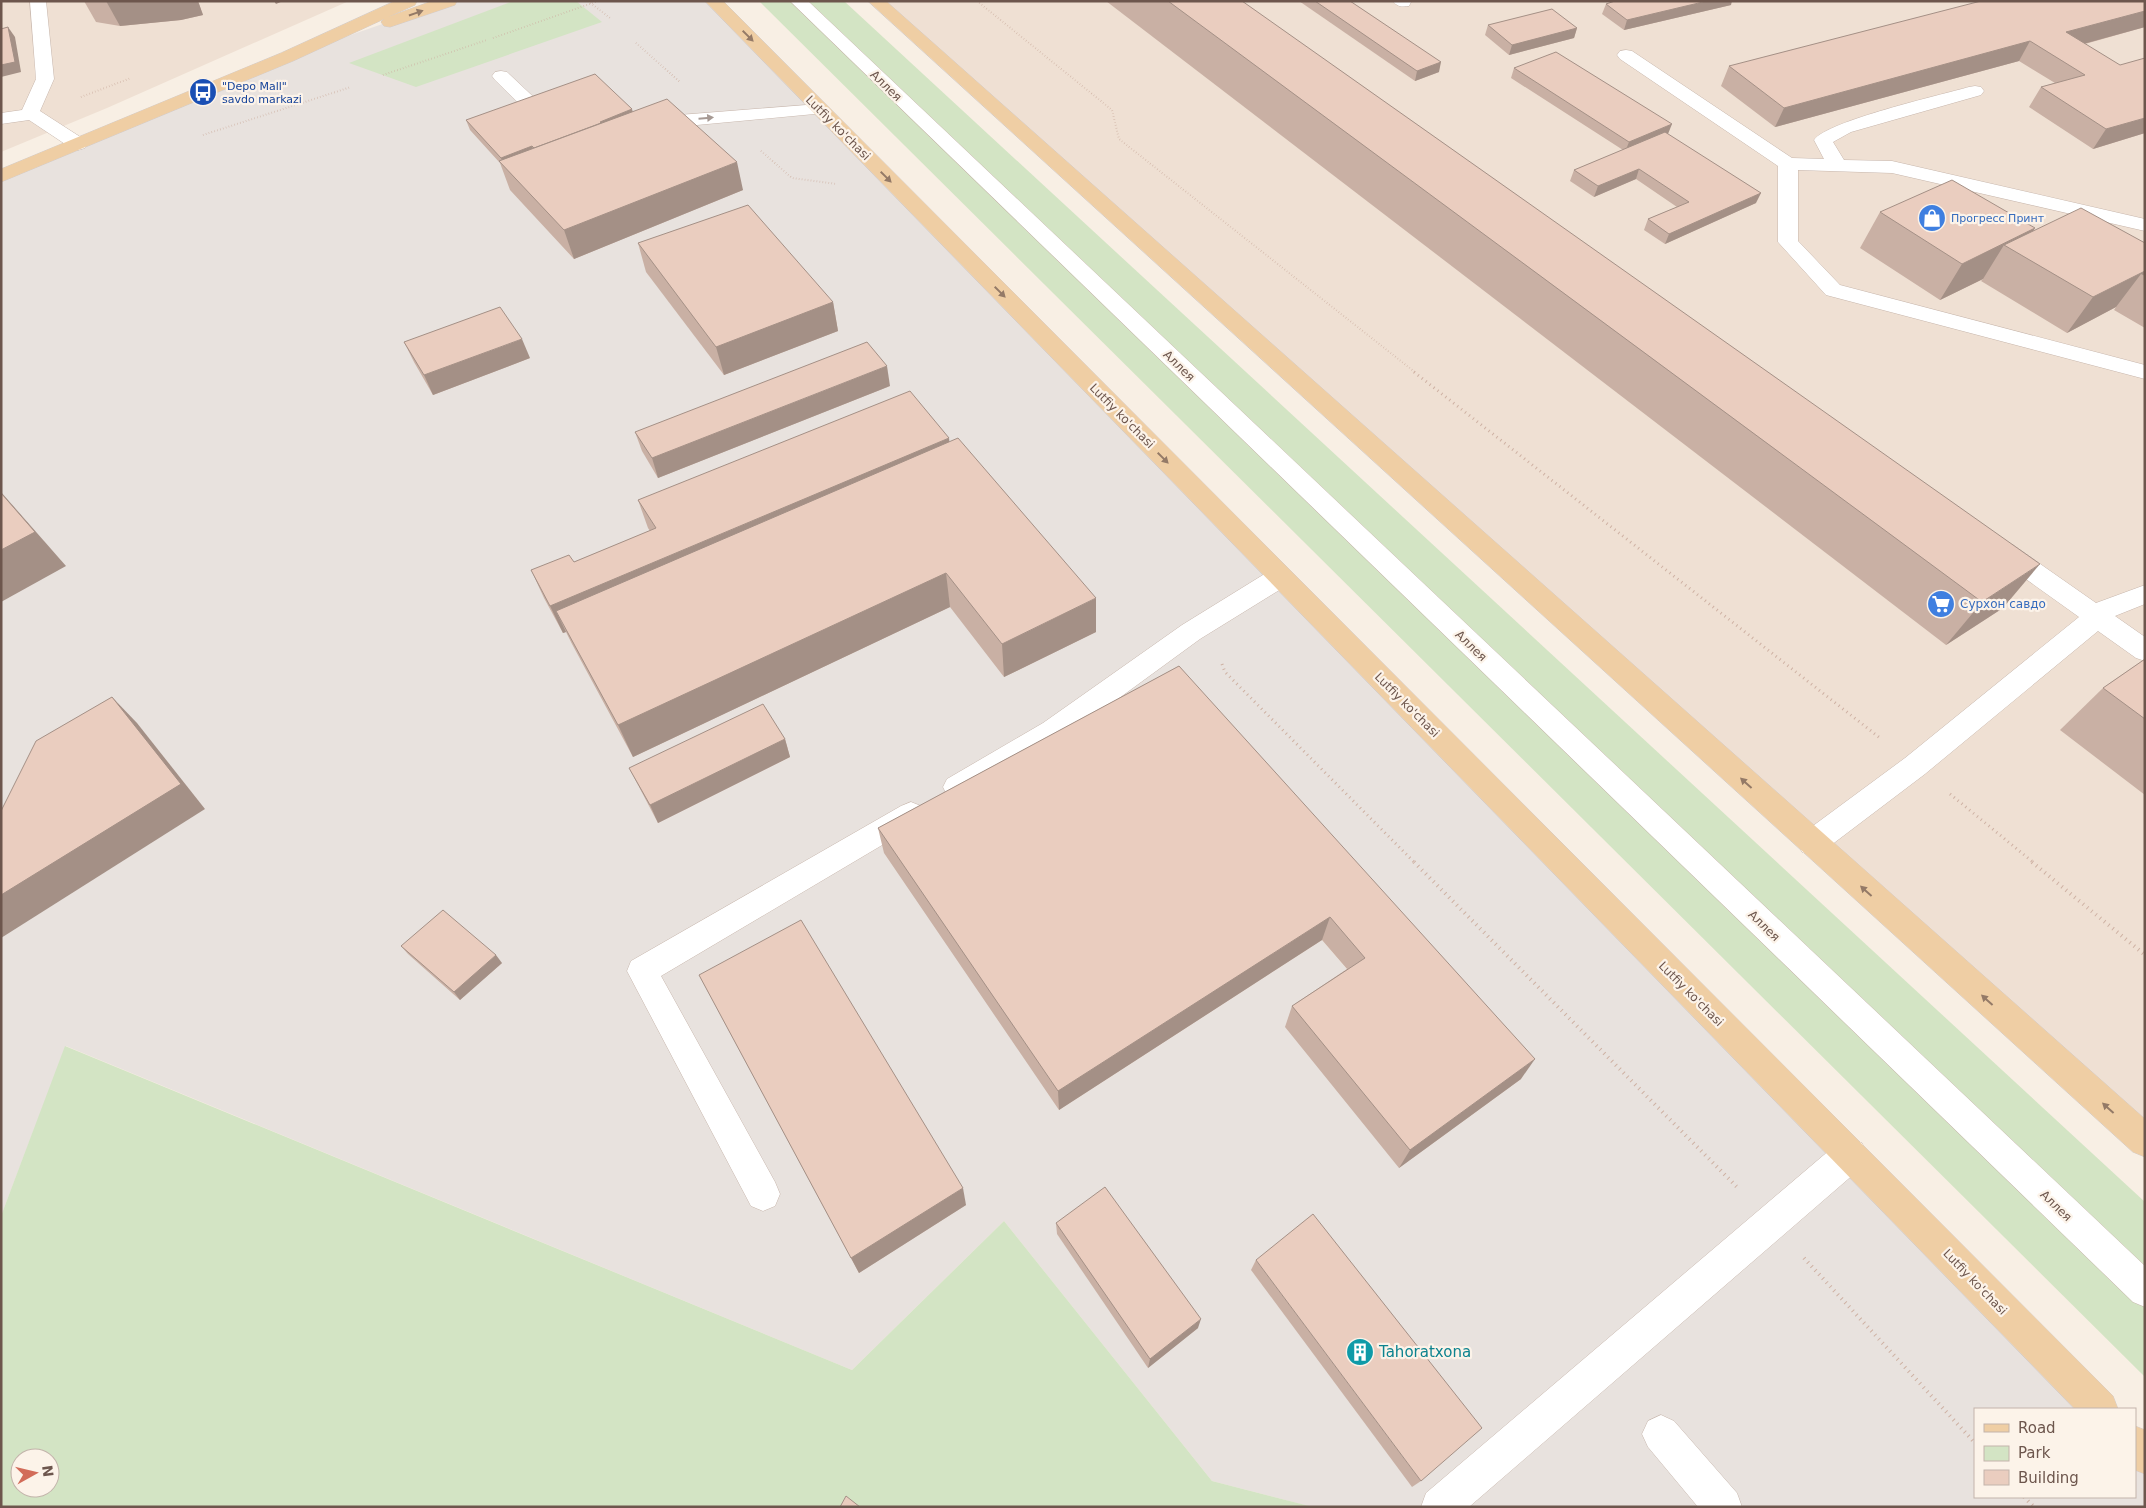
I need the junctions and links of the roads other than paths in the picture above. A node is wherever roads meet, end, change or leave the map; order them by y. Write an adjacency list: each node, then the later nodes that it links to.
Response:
1 (38, 1): 12 (street)
2 (409, 1): 8 (main road)
3 (449, 1): 8 (main road, one-way to 3)
4 (713, 1): 11 (main road, Lutfiy ko'chasi, one-way to 11)
5 (798, 1): 31 (street, Аллея)
6 (876, 1): 27 (main road, one-way to 6)
7 (1626, 55): 17 (street)
8 (287, 58): 16 (main road)
9 (501, 76): 15 (street)
10 (1975, 91): 18 (street)
11 (819, 108): 14 (street, one-way to 11); 23 (main road, Lutfiy ko'chasi, one-way to 23)
12 (29, 114): 13 (street); 16 (street)
13 (1, 119)
14 (637, 129)
15 (564, 137)
16 (78, 144): 19 (main road)
17 (1788, 164): 18 (street); 21 (street)
18 (1837, 165): 20 (street)
19 (1, 176)
20 (2145, 225)
21 (2145, 372)
22 (1991, 542): 25 (street)
23 (1280, 577): 29 (main road, Lutfiy ko'chasi); 30 (street)
24 (2145, 594): 25 (street)
25 (2097, 617): 26 (street); 27 (street)
26 (2145, 651)
27 (1812, 843): 28 (main road, one-way to 27)
28 (2145, 1141)
29 (1850, 1155): 32 (main road, Lutfiy ko'chasi); 36 (street)
30 (763, 1194)
31 (2145, 1290)
32 (2099, 1408)
33 (1661, 1434): 37 (street)
34 (2136, 1446): 35 (main road)
35 (2145, 1455)
36 (1440, 1507)
37 (1723, 1507)

